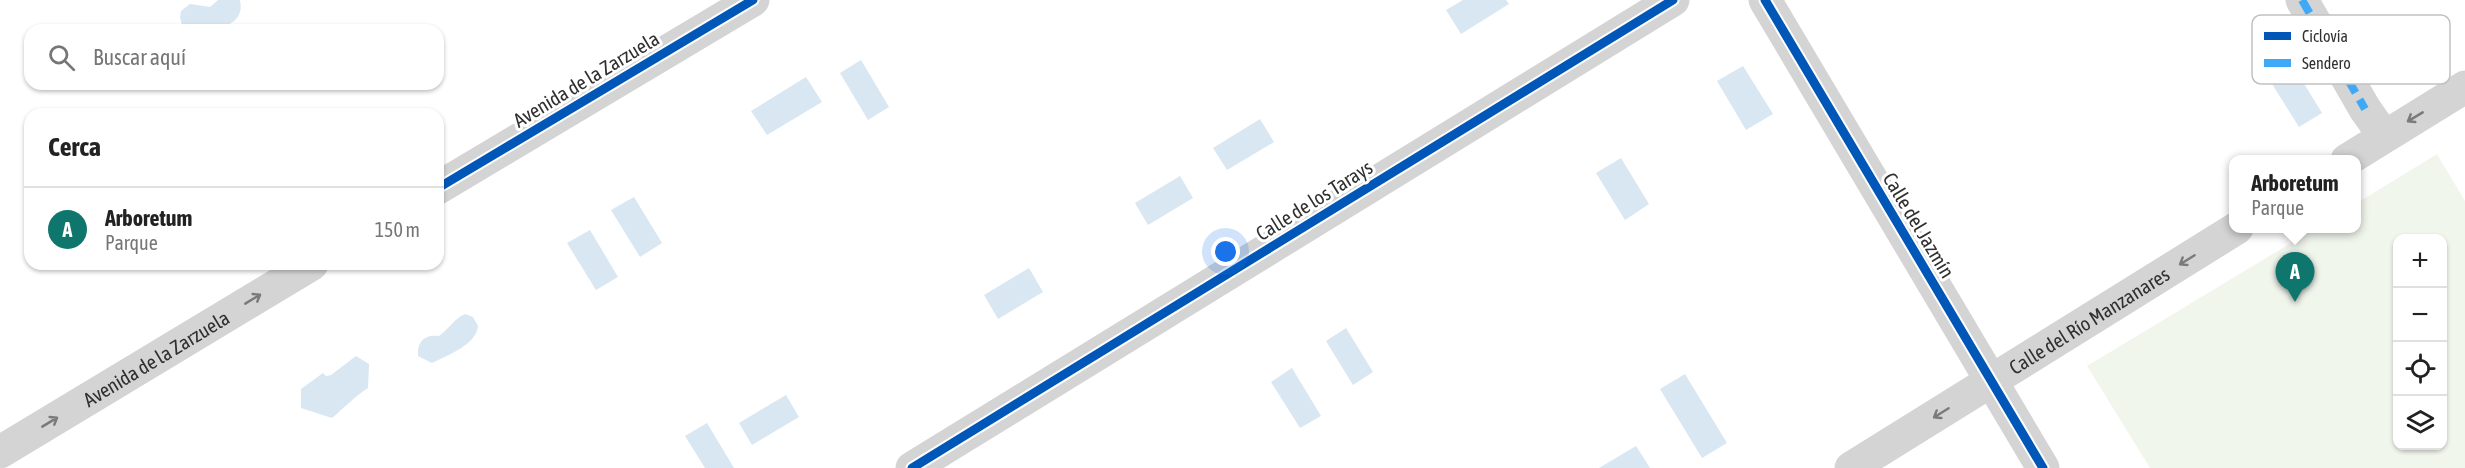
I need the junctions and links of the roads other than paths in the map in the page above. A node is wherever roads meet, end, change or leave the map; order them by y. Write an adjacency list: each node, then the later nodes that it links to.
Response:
1 (753, 0): 10 (street, Avenida de la Zarzuela)
2 (1673, 0): 15 (street, Calle de los Tarays)
3 (1765, 0): 13 (street, Calle del Jazmín)
4 (2302, 0): 5 (street)
5 (2311, 15)
6 (2351, 84): 8 (street)
7 (2465, 87): 8 (street, one-way to 8)
8 (2384, 136): 9 (street)
9 (2353, 155)
10 (444, 184)
11 (2229, 233): 13 (street, Calle del Río Manzanares, one-way to 13)
12 (302, 270): 14 (street, Avenida de la Zarzuela, one-way to 12)
13 (1991, 382): 16 (street, Calle del Río Manzanares, one-way to 16); 17 (street, Calle del Jazmín)
14 (0, 452)
15 (912, 468)
16 (1851, 468)
17 (2043, 468)

